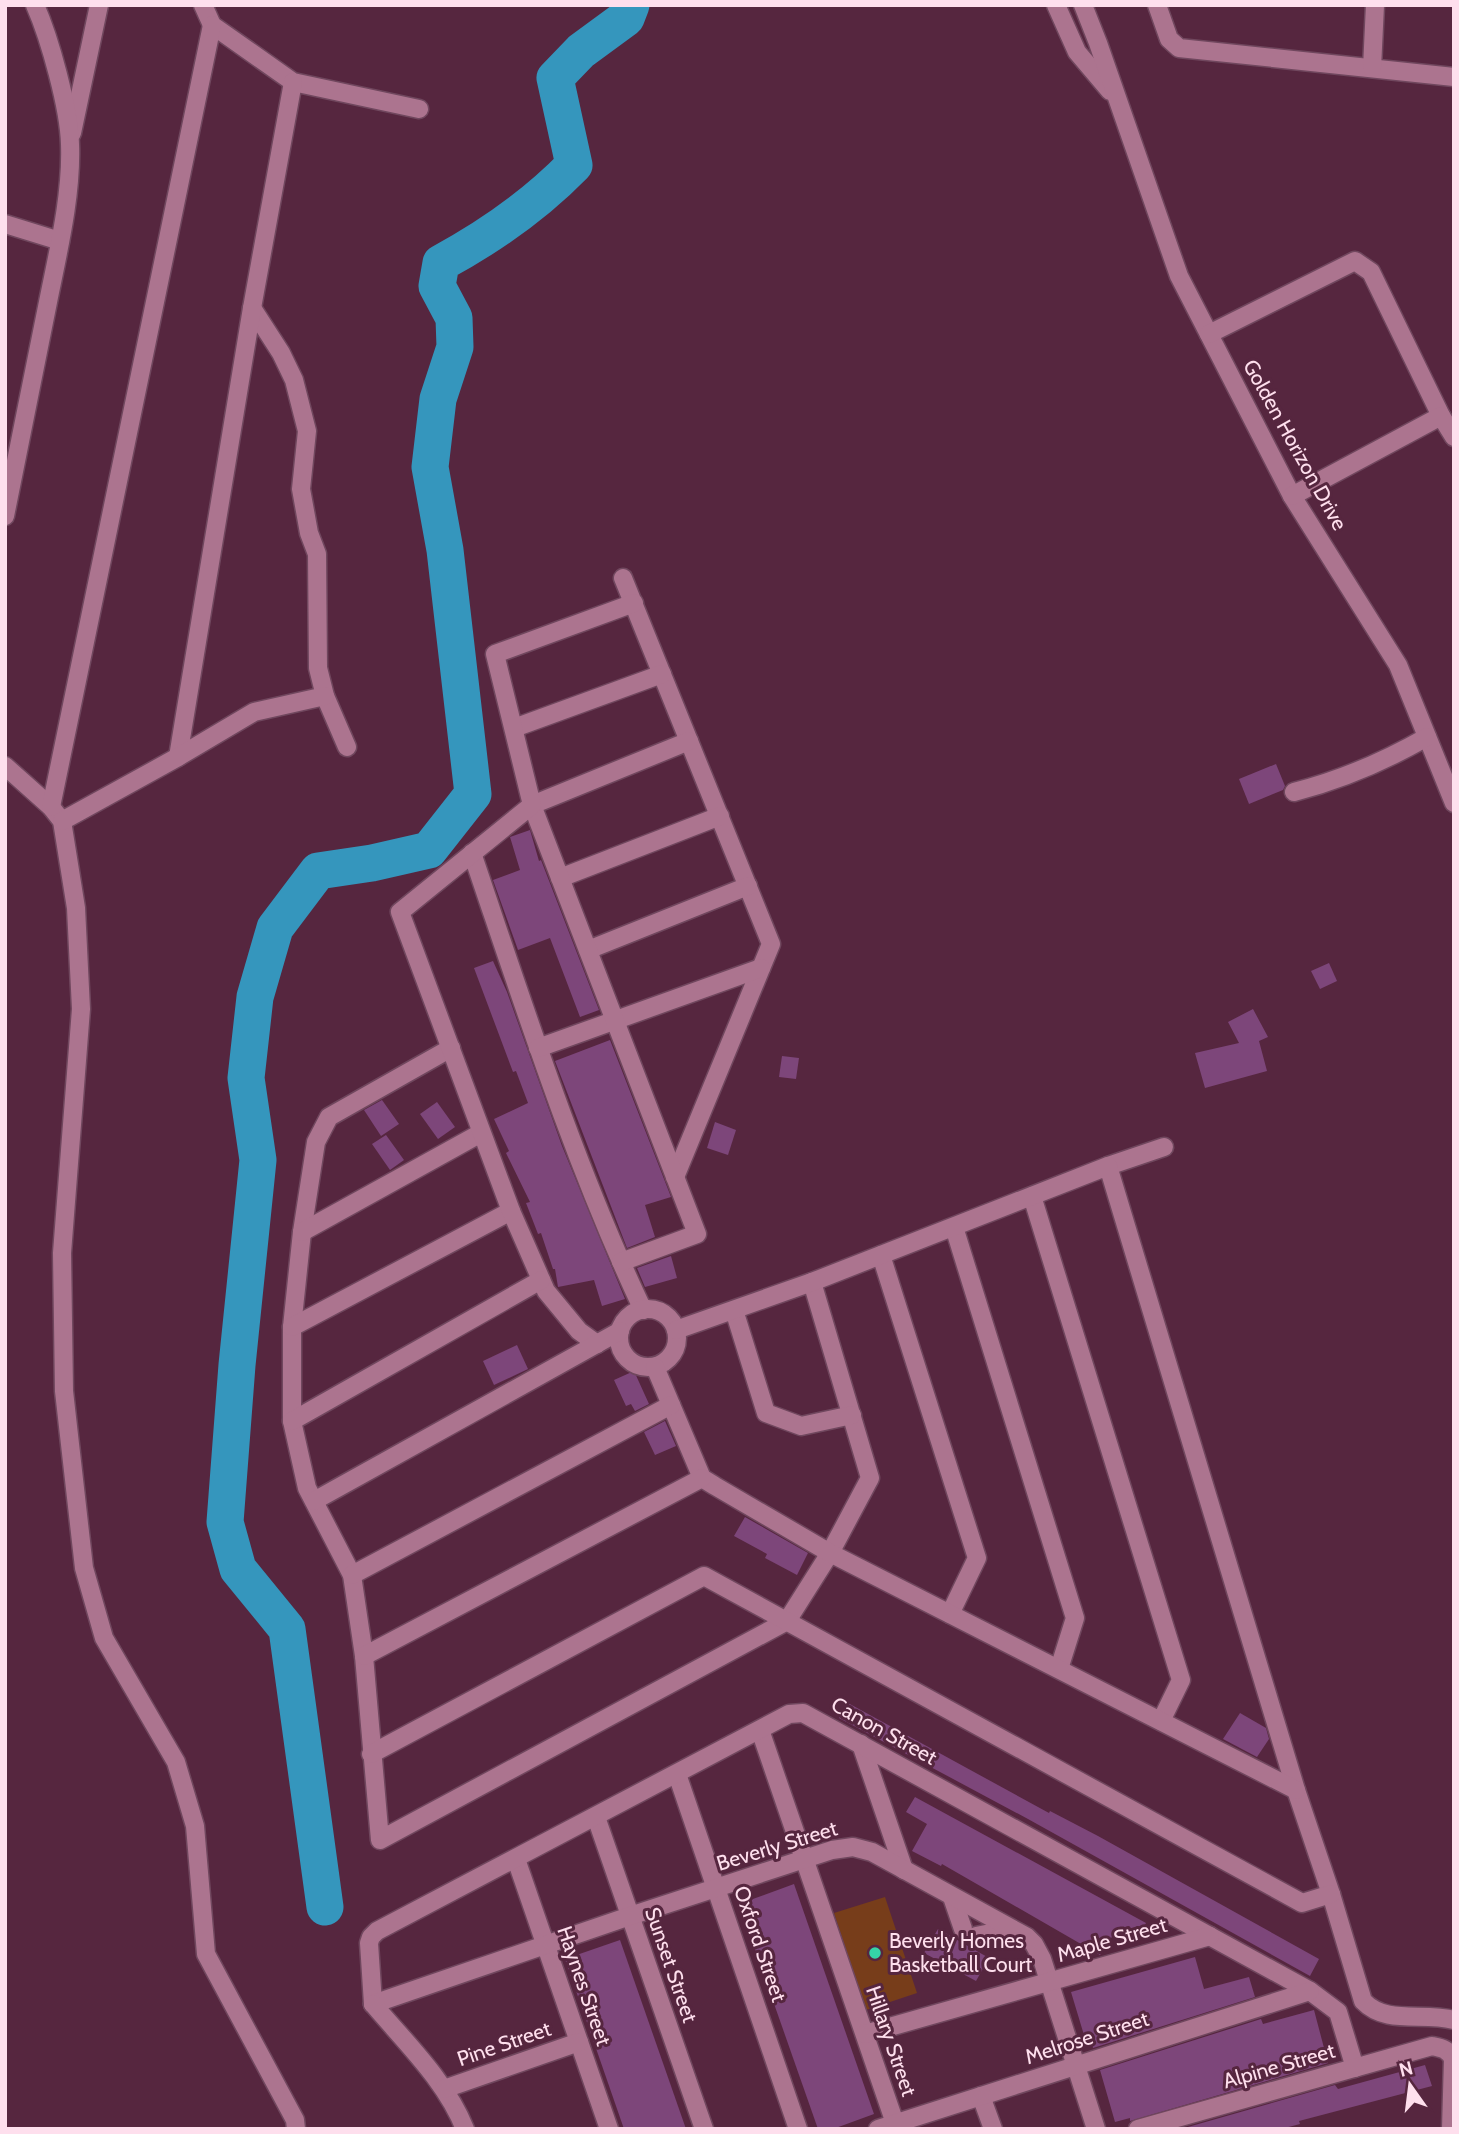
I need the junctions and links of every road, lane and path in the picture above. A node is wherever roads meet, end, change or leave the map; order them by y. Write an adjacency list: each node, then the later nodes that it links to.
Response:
1 (35, 5): 14 (street)
2 (99, 5): 14 (street)
3 (203, 5): 8 (street)
4 (1056, 5): 12 (street, Golden Horizon Drive)
5 (1083, 5): 12 (street, Golden Horizon Drive)
6 (1157, 5): 9 (street)
7 (1375, 5): 9 (street)
8 (212, 25): 11 (street); 36 (street)
9 (1372, 68): 10 (street)
10 (1454, 77)
11 (293, 82): 13 (street); 17 (street)
12 (1117, 99): 18 (street, Golden Horizon Drive)
13 (419, 110)
14 (70, 143): 16 (street)
15 (5, 224): 16 (street)
16 (60, 240): 22 (street)
17 (252, 308): 26 (street); 31 (street)
18 (1209, 334): 19 (street); 21 (street, Golden Horizon Drive)
19 (1441, 416): 20 (street); 21 (street)
20 (1454, 437)
21 (1292, 496): 28 (street, Golden Horizon Drive)
22 (5, 516)
23 (624, 578): 24 (street)
24 (634, 603): 25 (street); 27 (street)
25 (662, 674): 27 (street); 29 (street)
26 (325, 696): 30 (street); 31 (street)
27 (514, 727): 35 (street)
28 (1427, 737): 33 (street); 34 (street, Golden Horizon Drive)
29 (689, 741): 35 (street); 37 (street)
30 (347, 747)
31 (178, 757): 36 (street)
32 (5, 766): 36 (street)
33 (1294, 792)
34 (1454, 803)
35 (532, 805): 38 (street); 39 (street)
36 (56, 814): 105 (street)
37 (720, 816): 39 (street); 40 (street)
38 (472, 853): 44 (street); 45 (street)
39 (560, 878): 41 (street)
40 (748, 886): 41 (street); 42 (street)
41 (588, 950): 43 (street)
42 (761, 968): 43 (street); 49 (street)
43 (615, 1021): 45 (street); 49 (street)
44 (451, 1048): 46 (street); 53 (street)
45 (538, 1048): 55 (street)
46 (481, 1133): 51 (street); 53 (street)
47 (1164, 1147): 48 (street)
48 (1108, 1166): 50 (street); 81 (street)
49 (675, 1177): 55 (street)
50 (1032, 1196): 52 (street); 76 (street)
51 (511, 1211): 56 (street); 60 (street)
52 (954, 1227): 54 (street); 75 (street)
53 (302, 1232): 60 (street)
54 (881, 1255): 57 (street); 72 (street)
55 (621, 1262): 58 (street)
56 (541, 1280): 63 (street); 67 (street)
57 (812, 1282): 59 (street); 66 (street)
58 (643, 1310): 61 (street); 62 (street)
59 (734, 1310): 61 (street); 66 (street)
60 (292, 1327): 67 (street)
61 (676, 1330): 64 (street)
62 (620, 1331): 63 (street); 64 (street)
63 (597, 1344): 69 (street)
64 (655, 1367): 65 (street)
65 (671, 1405): 68 (street); 71 (street)
66 (852, 1415): 70 (street)
67 (292, 1422): 69 (street)
68 (702, 1478): 70 (street); 74 (street)
69 (314, 1501): 71 (street)
70 (830, 1553): 72 (street); 73 (street)
71 (352, 1575): 74 (street)
72 (950, 1614): 75 (street)
73 (787, 1621): 79 (street); 79 (street); 87 (street)
74 (364, 1656): 79 (street)
75 (1059, 1669): 76 (street)
76 (1161, 1721): 81 (street)
77 (760, 1730): 78 (street, Canon Street); 80 (street, Canon Street); 84 (street, Hillary Street)
78 (861, 1744): 85 (street); 91 (street, Canon Street)
79 (371, 1754)
80 (677, 1774): 82 (street, Canon Street); 86 (street, Oxford Street)
81 (1296, 1790): 87 (street)
82 (596, 1817): 83 (street, Canon Street); 89 (street, Sunset Street)
83 (516, 1858): 92 (street, Haynes Street); 95 (street, Canon Street)
84 (805, 1859): 85 (street, Beverly Street); 86 (street, Beverly Street); 97 (street, Hillary Street)
85 (904, 1870): 88 (street, Beverly Street)
86 (717, 1888): 89 (street, Beverly Street); 108 (street, Oxford Street)
87 (1331, 1894): 96 (street)
88 (952, 1897): 90 (street, Beverly Street); 90 (street)
89 (630, 1916): 92 (street, Beverly Street); 107 (street, Sunset Street)
90 (1010, 1929): 93 (street, Beverly Street)
91 (1210, 1936): 93 (street, Maple Street); 94 (street, Canon Street)
92 (546, 1945): 95 (street, Beverly Street); 98 (street, Haynes Street)
93 (1049, 1982): 97 (street, Maple Street); 99 (street, Beverly Street)
94 (1310, 1991): 99 (street, Melrose Street); 100 (street, Canon Street)
95 (373, 2004): 101 (street)
96 (1452, 2018)
97 (865, 2034): 104 (street, Hillary Street)
98 (579, 2042): 101 (street, Pine Street); 103 (street, Haynes Street)
99 (1076, 2066): 102 (street, Melrose Street); 110 (street, Beverly Street)
100 (1355, 2068): 111 (street, Alpine Street); 112 (street, Alpine Street)
101 (444, 2090): 106 (street)
102 (981, 2096): 104 (street, Melrose Street); 109 (street)
103 (603, 2127)
104 (890, 2127)
105 (296, 2129)
106 (465, 2129)
107 (704, 2129)
108 (799, 2129)
109 (993, 2129)
110 (1096, 2129)
111 (1138, 2129)
112 (1451, 2129)

